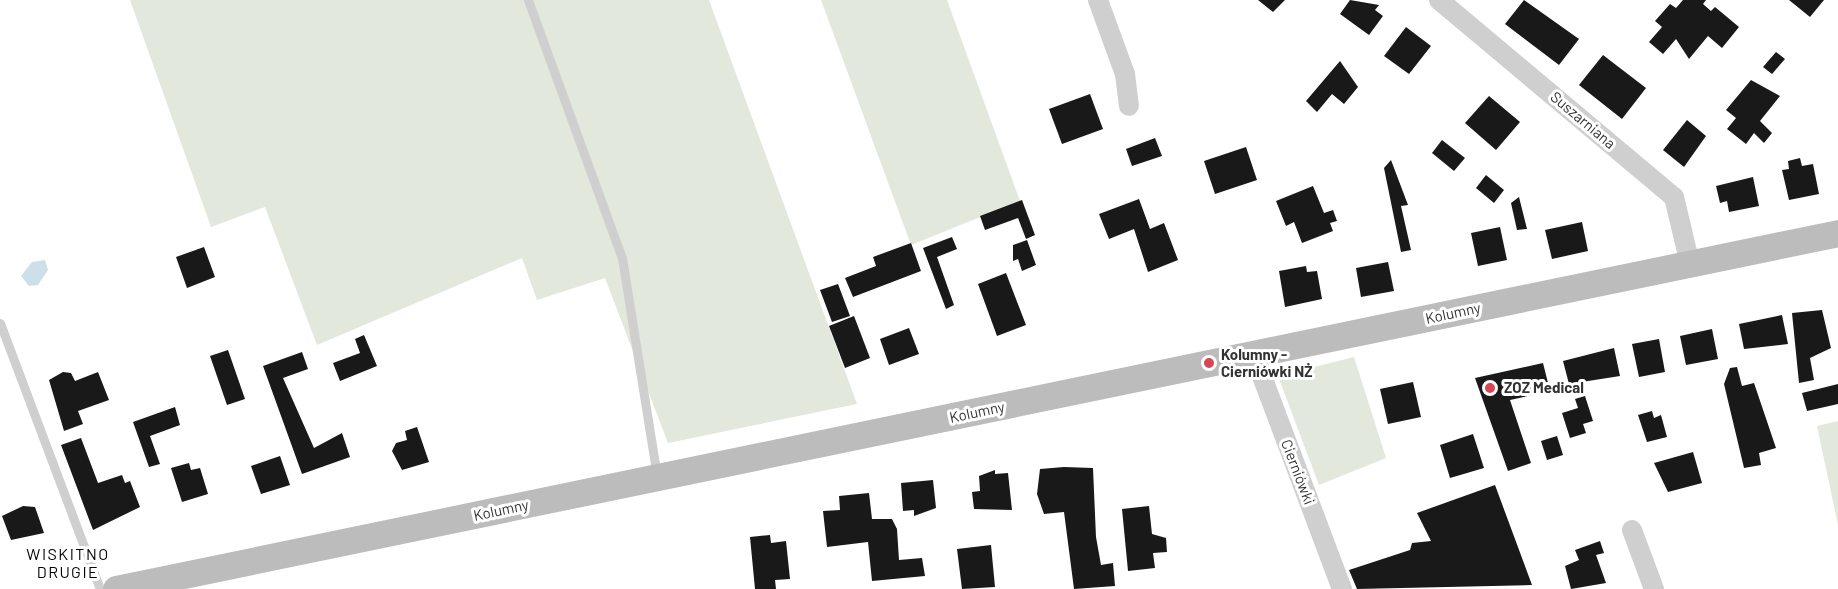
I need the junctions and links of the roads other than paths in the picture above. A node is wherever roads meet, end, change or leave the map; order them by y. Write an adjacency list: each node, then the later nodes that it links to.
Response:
1 (528, 0): 9 (lane)
2 (1098, 0): 4 (street)
3 (1439, 0): 6 (street, Suszarniana)
4 (1129, 106)
5 (1838, 233): 6 (street, Kolumny)
6 (1690, 264): 8 (street, Kolumny)
7 (0, 323): 11 (lane)
8 (1254, 355): 9 (street, Kolumny); 13 (street, Cierniówki)
9 (658, 478): 12 (street, Kolumny)
10 (1632, 530): 14 (street)
11 (99, 589)
12 (116, 589)
13 (1342, 589)
14 (1654, 589)

